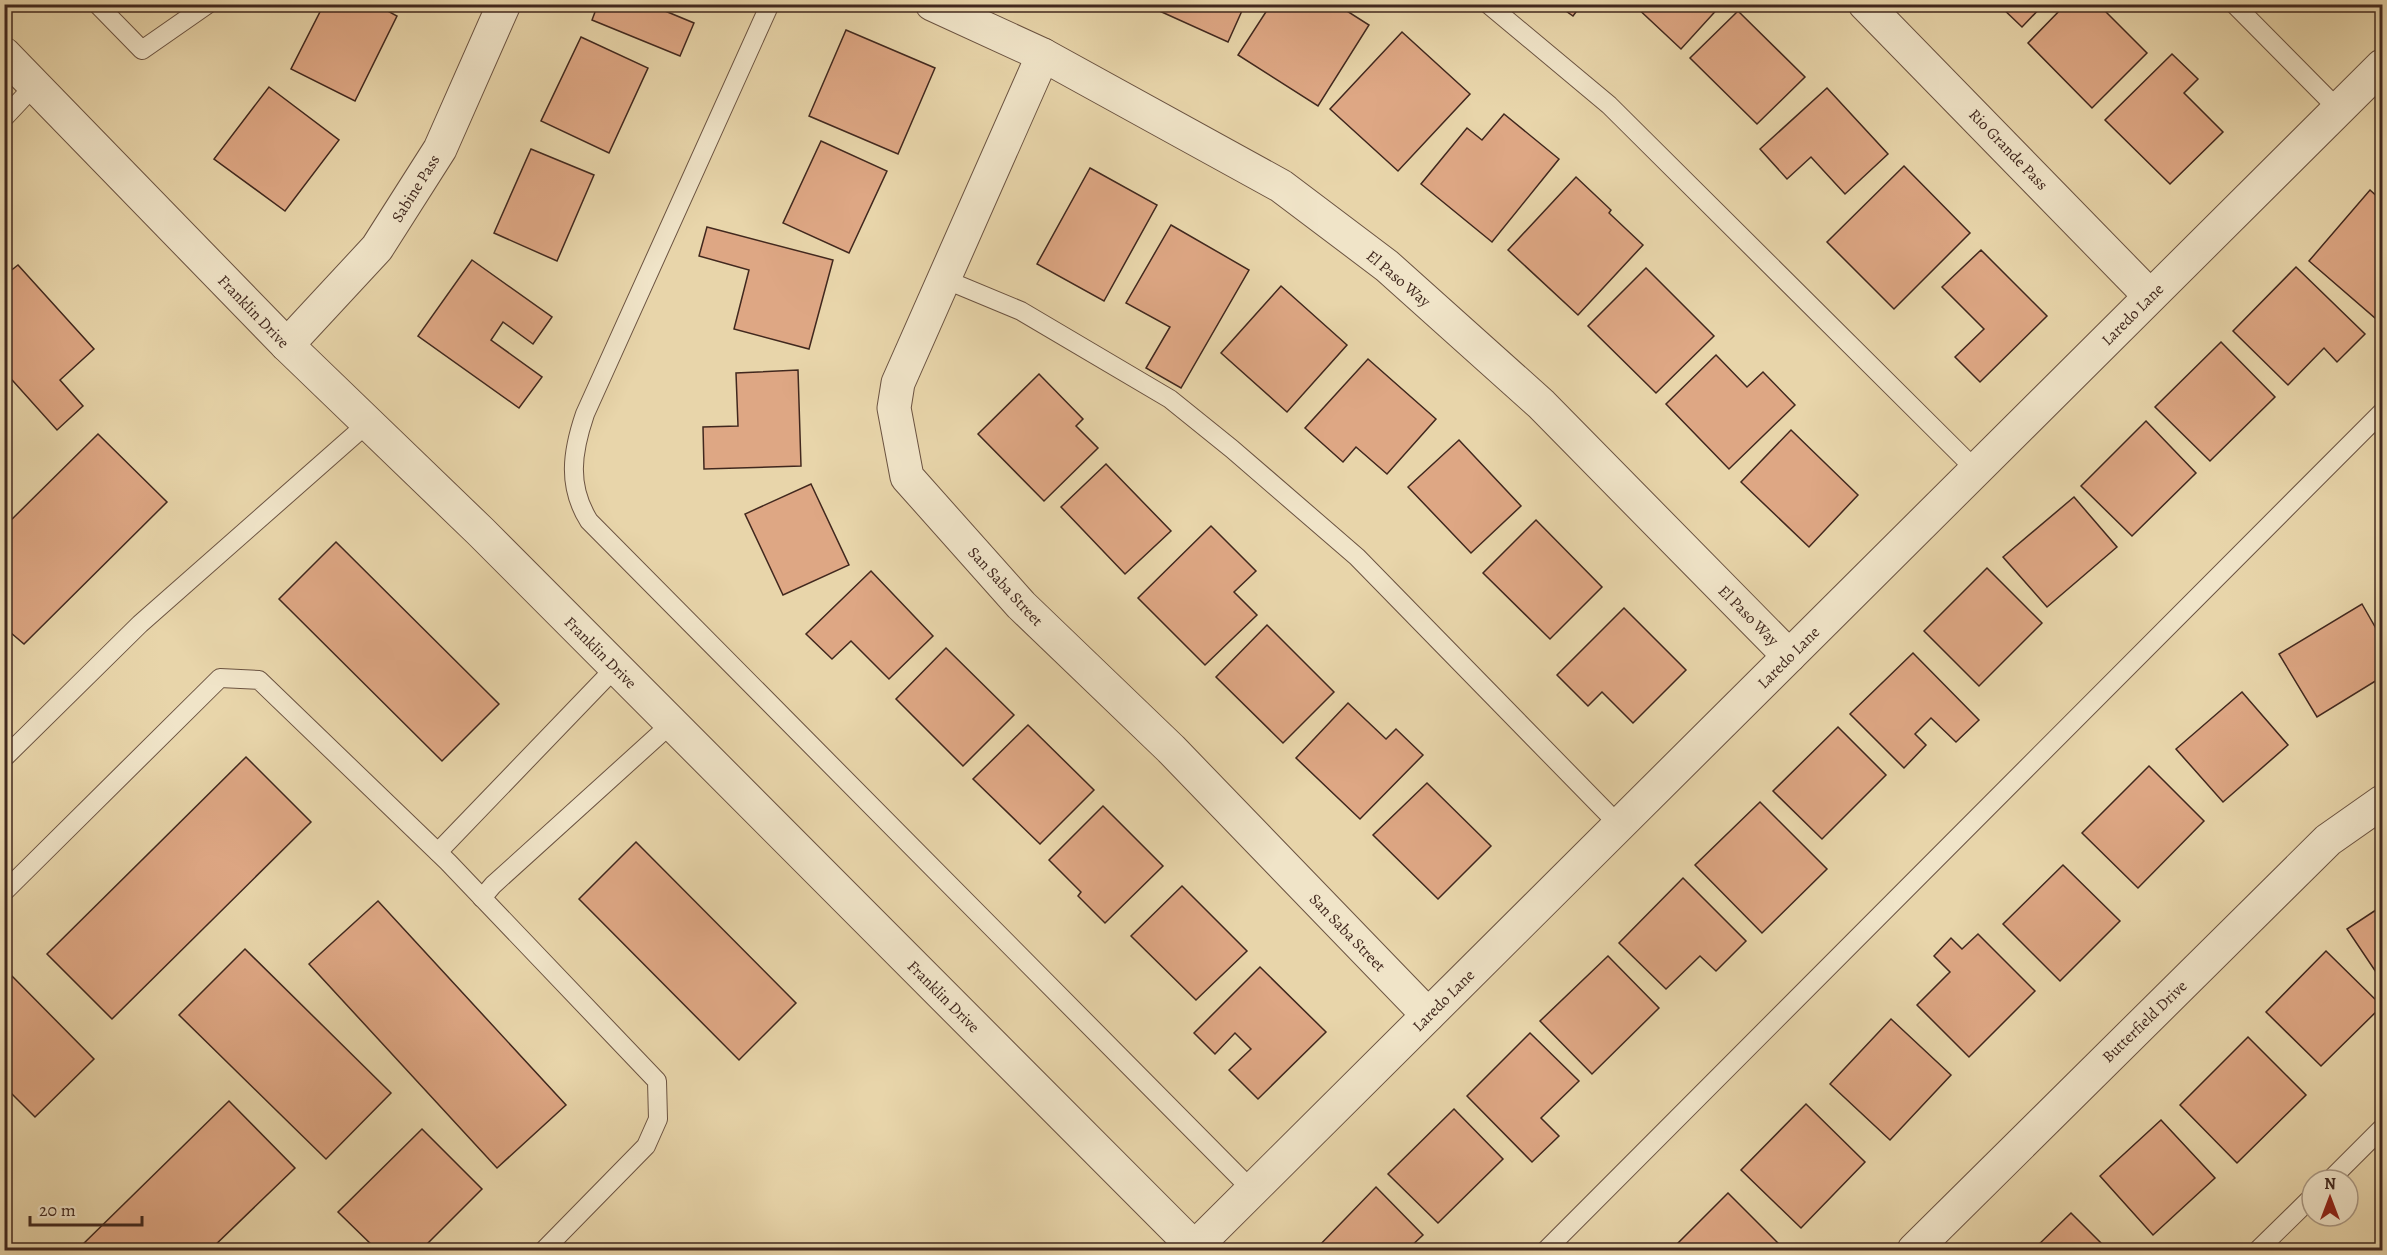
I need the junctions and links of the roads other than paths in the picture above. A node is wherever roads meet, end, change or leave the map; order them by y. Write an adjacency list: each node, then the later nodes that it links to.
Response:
1 (97, 4): 2 (lane)
2 (208, 4)
3 (504, 4): 17 (street, Sabine Pass)
4 (770, 4): 33 (lane)
5 (932, 4): 10 (street, El Paso Way)
6 (1488, 4): 20 (lane)
7 (1865, 4): 16 (street, Rio Grande Pass)
8 (2234, 4): 13 (lane)
9 (4, 54): 12 (street, Franklin Drive)
10 (1043, 55): 15 (street, San Saba Street); 21 (street, El Paso Way)
11 (2382, 66): 13 (street, Laredo Lane)
12 (35, 85): 14 (lane); 17 (street, Franklin Drive)
13 (2339, 110): 16 (street, Laredo Lane)
14 (4, 118)
15 (944, 279): 26 (lane); 30 (street, San Saba Street)
16 (2150, 296): 20 (street, Laredo Lane)
17 (287, 345): 19 (street, Franklin Drive)
18 (2382, 412): 37 (lane)
19 (368, 423): 22 (street, Franklin Drive); 24 (lane)
20 (1976, 470): 21 (street, Laredo Lane)
21 (1789, 656): 26 (street, Laredo Lane)
22 (616, 667): 23 (street, Franklin Drive); 27 (lane)
23 (672, 723): 29 (lane); 35 (street, Franklin Drive)
24 (4, 758)
25 (2382, 802): 38 (street, Butterfield Drive)
26 (1619, 825): 30 (street, Laredo Lane)
27 (438, 852): 28 (lane); 29 (lane)
28 (4, 892)
29 (482, 898): 36 (lane)
30 (1428, 1015): 33 (street, Laredo Lane)
31 (2382, 1128): 32 (lane)
32 (2342, 1168)
33 (1252, 1190): 35 (street, Laredo Lane)
34 (2300, 1209): 39 (lane)
35 (1194, 1250)
36 (544, 1251)
37 (1546, 1251)
38 (1914, 1251)
39 (2258, 1251)

